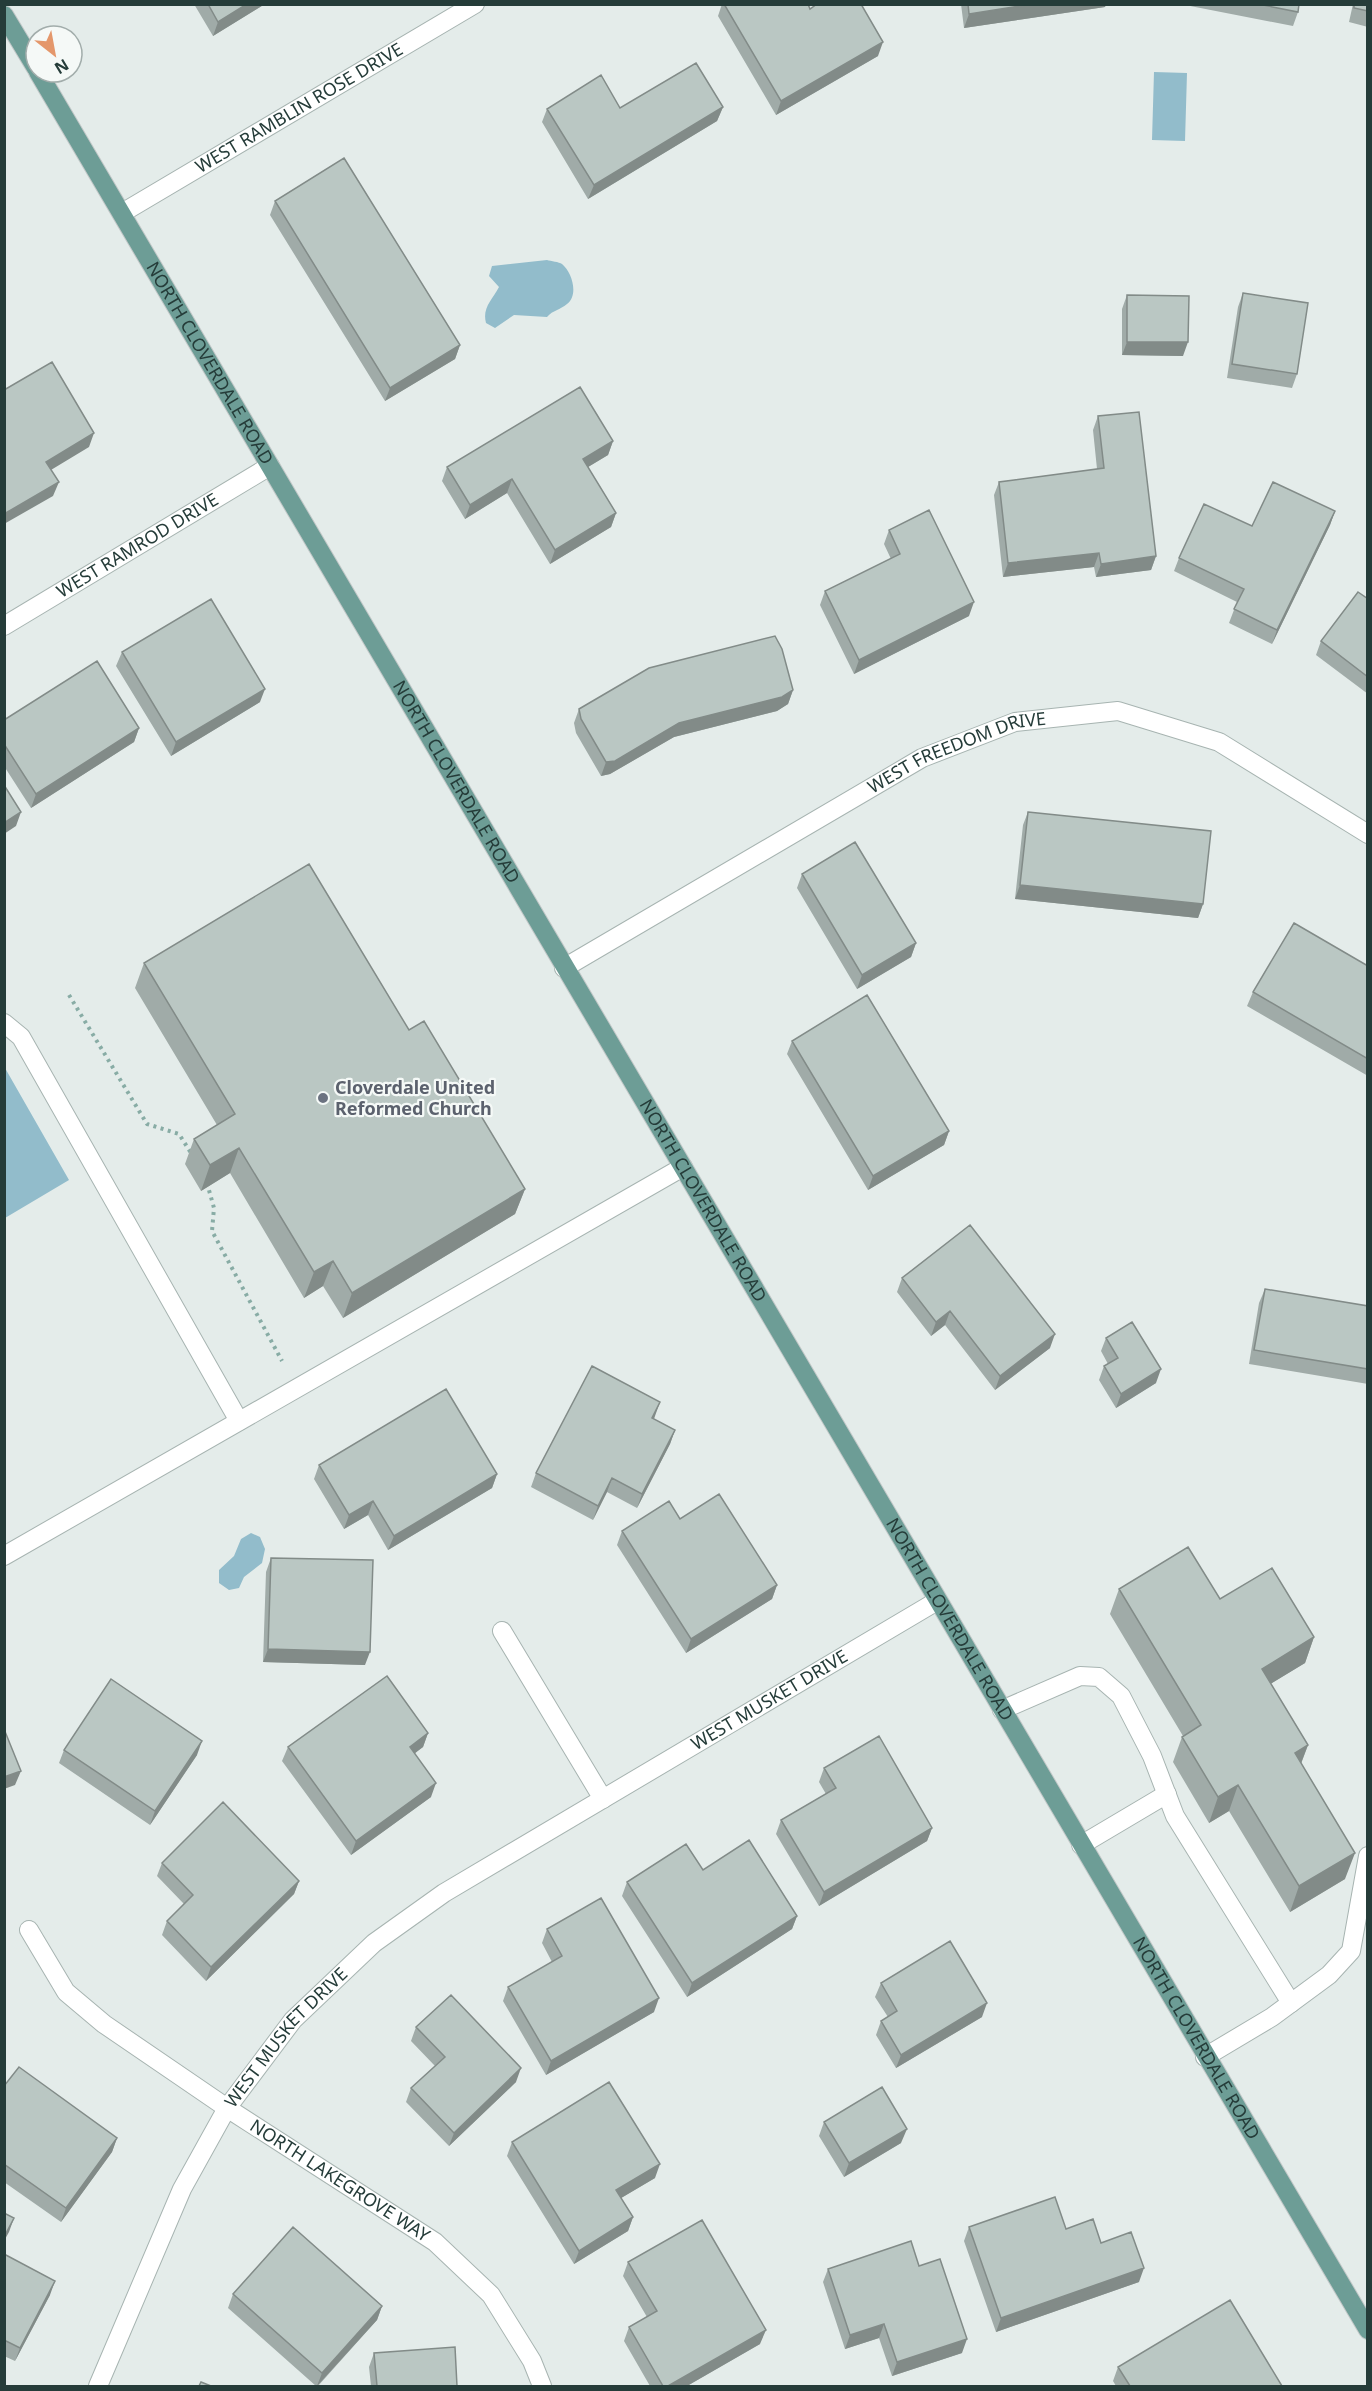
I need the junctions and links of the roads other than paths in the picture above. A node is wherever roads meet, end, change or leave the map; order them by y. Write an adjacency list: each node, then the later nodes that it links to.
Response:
1 (475, 4): 5 (street, WEST RAMBLIN ROSE DRIVE)
2 (4, 15): 3 (main road)
3 (24, 48)
4 (45, 84): 5 (main road, NORTH CLOVERDALE ROAD)
5 (122, 213): 6 (main road, NORTH CLOVERDALE ROAD)
6 (270, 466): 7 (street, WEST RAMROD DRIVE); 9 (main road, NORTH CLOVERDALE ROAD)
7 (4, 626)
8 (1368, 834): 9 (street, WEST FREEDOM DRIVE)
9 (564, 968): 11 (main road, NORTH CLOVERDALE ROAD)
10 (4, 1023): 12 (street)
11 (683, 1167): 12 (street); 14 (main road, NORTH CLOVERDALE ROAD)
12 (239, 1421): 13 (street)
13 (4, 1556)
14 (937, 1601): 16 (main road, NORTH CLOVERDALE ROAD); 18 (street, WEST MUSKET DRIVE)
15 (502, 1631): 18 (street)
16 (1002, 1710): 17 (street); 19 (main road, NORTH CLOVERDALE ROAD)
17 (1167, 1794): 19 (street); 22 (street)
18 (603, 1799): 24 (street, WEST MUSKET DRIVE)
19 (1081, 1845): 23 (main road, NORTH CLOVERDALE ROAD)
20 (1368, 1856): 22 (street)
21 (29, 1930): 24 (street, NORTH LAKEGROVE WAY)
22 (1291, 2003): 23 (street)
23 (1205, 2057): 25 (main road, NORTH CLOVERDALE ROAD)
24 (227, 2108): 26 (street, WEST MUSKET DRIVE); 27 (street, NORTH LAKEGROVE WAY)
25 (1368, 2330)
26 (98, 2386)
27 (542, 2386)

